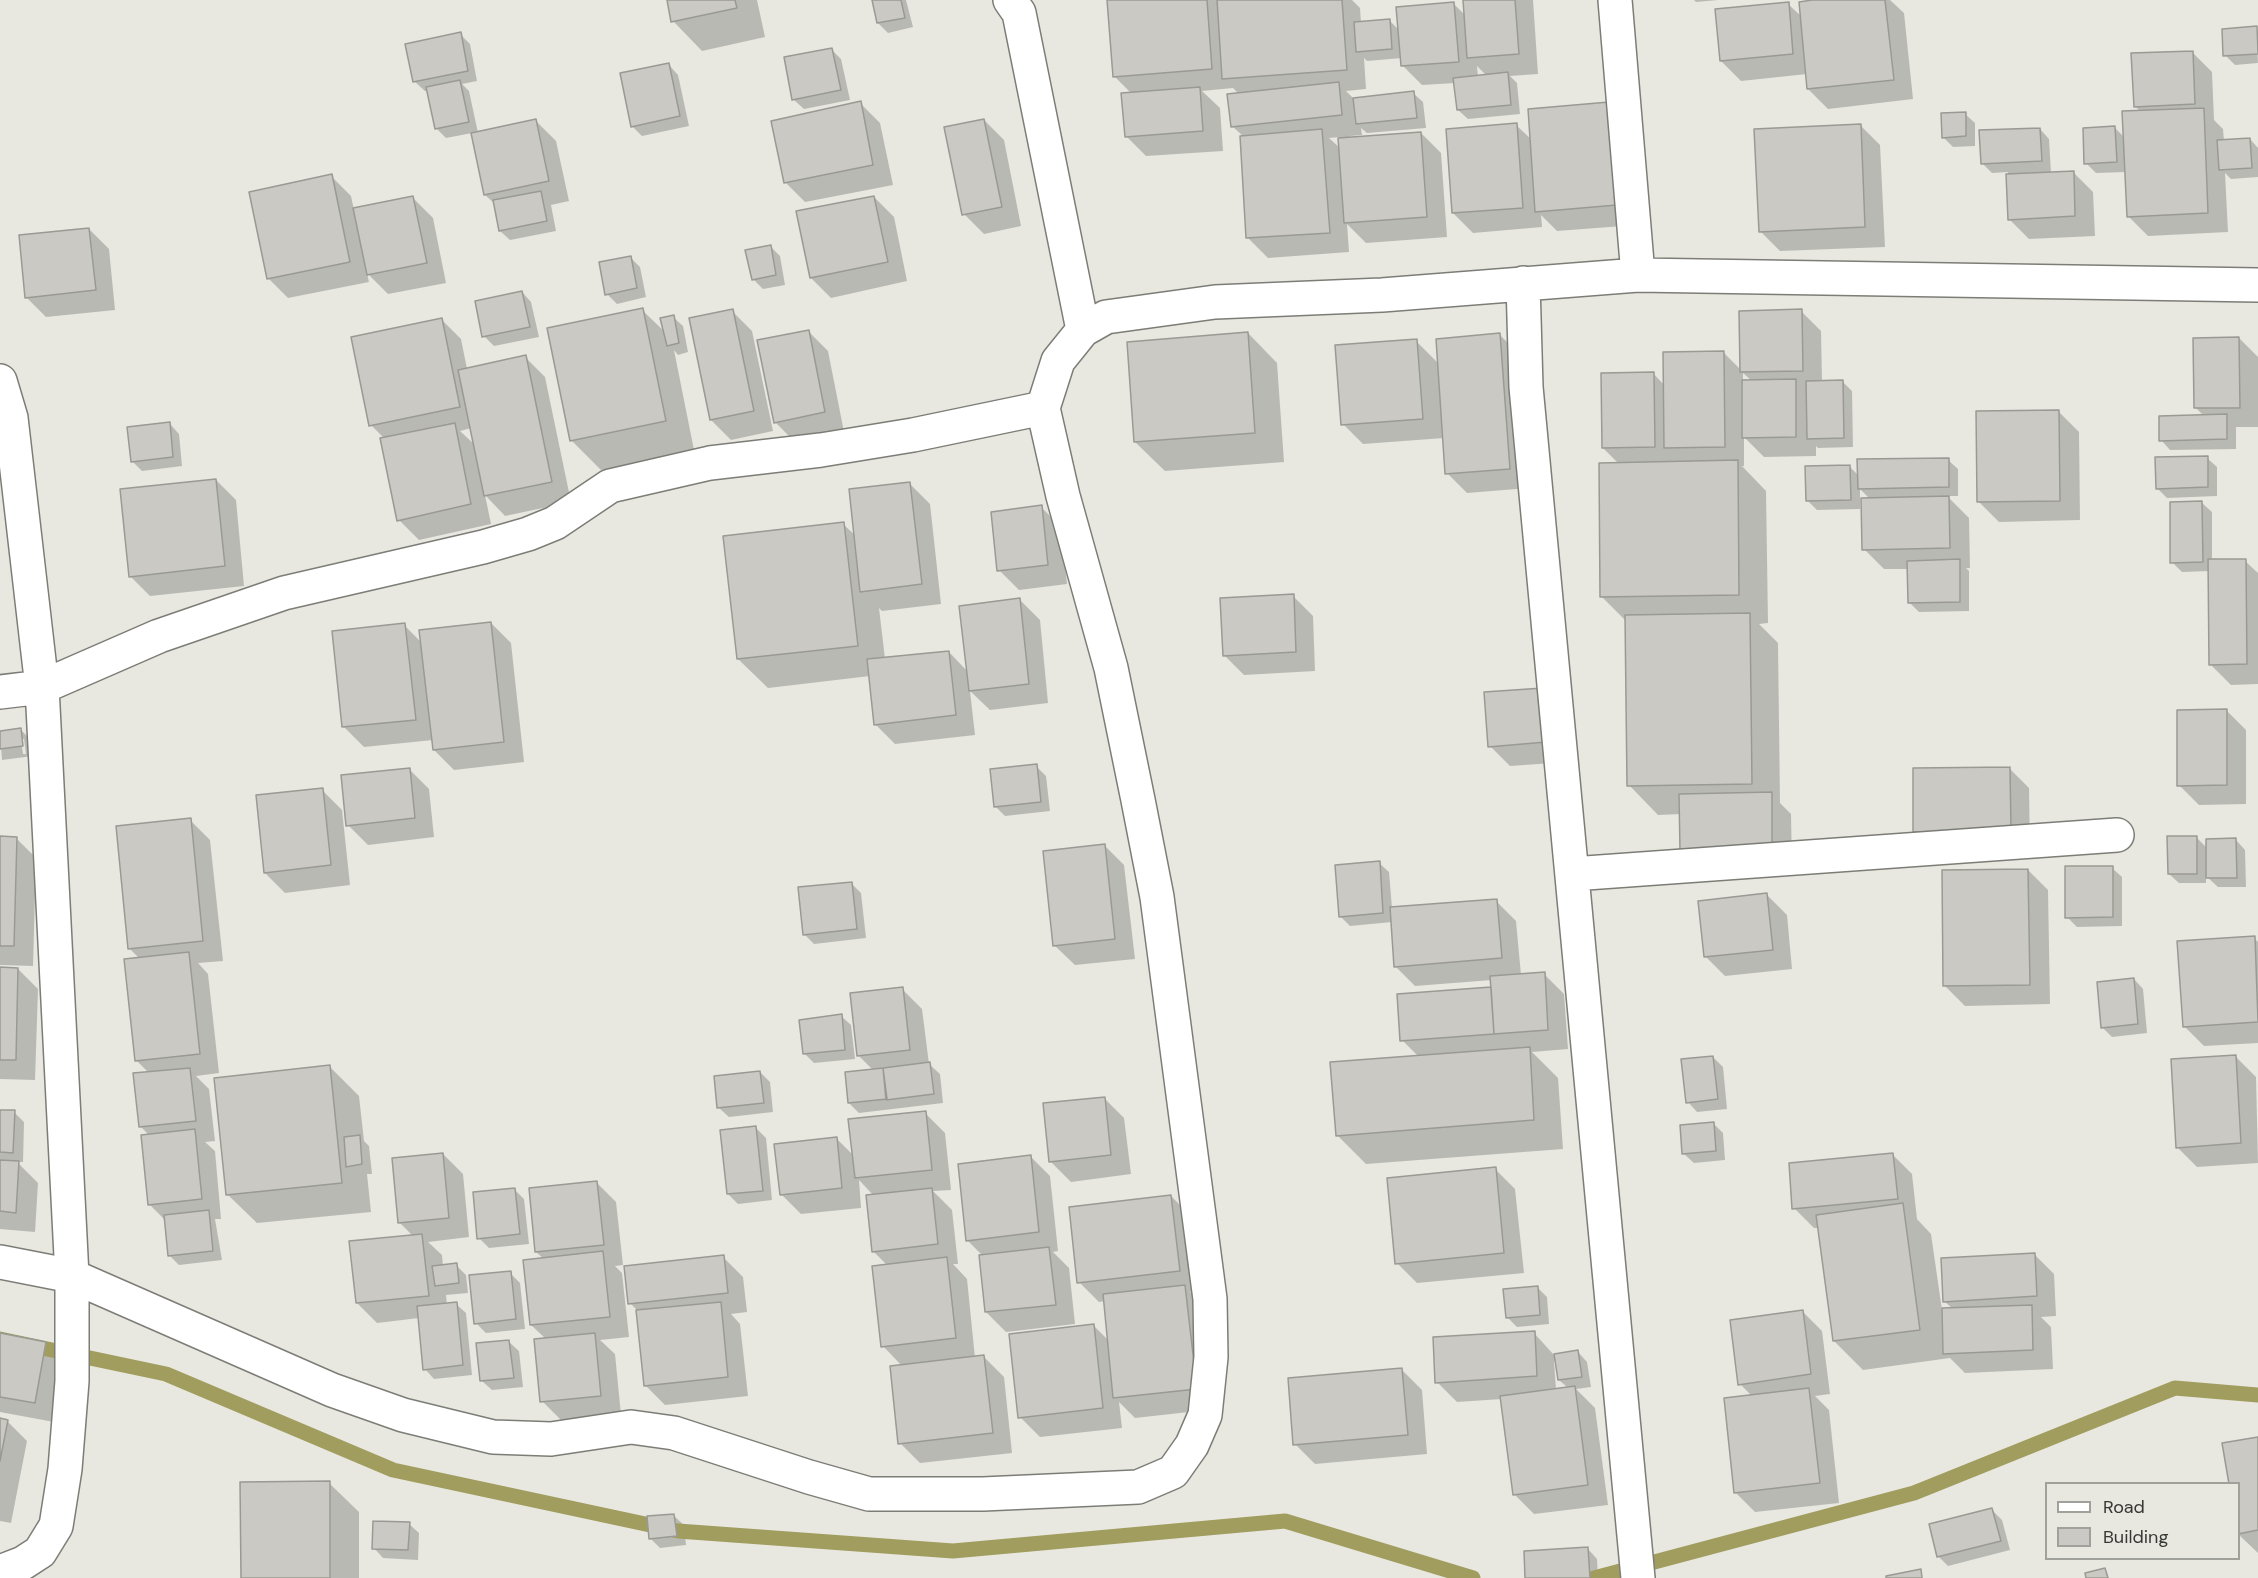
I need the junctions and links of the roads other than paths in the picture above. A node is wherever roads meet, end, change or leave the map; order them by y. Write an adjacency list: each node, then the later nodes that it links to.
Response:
1 (1010, 0): 6 (street)
2 (1615, 0): 3 (street)
3 (1638, 275): 4 (street); 5 (street)
4 (1523, 283): 6 (street); 12 (street)
5 (2258, 285)
6 (1083, 330): 8 (street)
7 (0, 381): 9 (street)
8 (1043, 408): 9 (street); 14 (street)
9 (42, 687): 10 (street); 14 (street)
10 (0, 692)
11 (2117, 835): 12 (street)
12 (1572, 874): 16 (street)
13 (0, 1262): 14 (street)
14 (72, 1276): 15 (street)
15 (0, 1572)
16 (1638, 1578)

